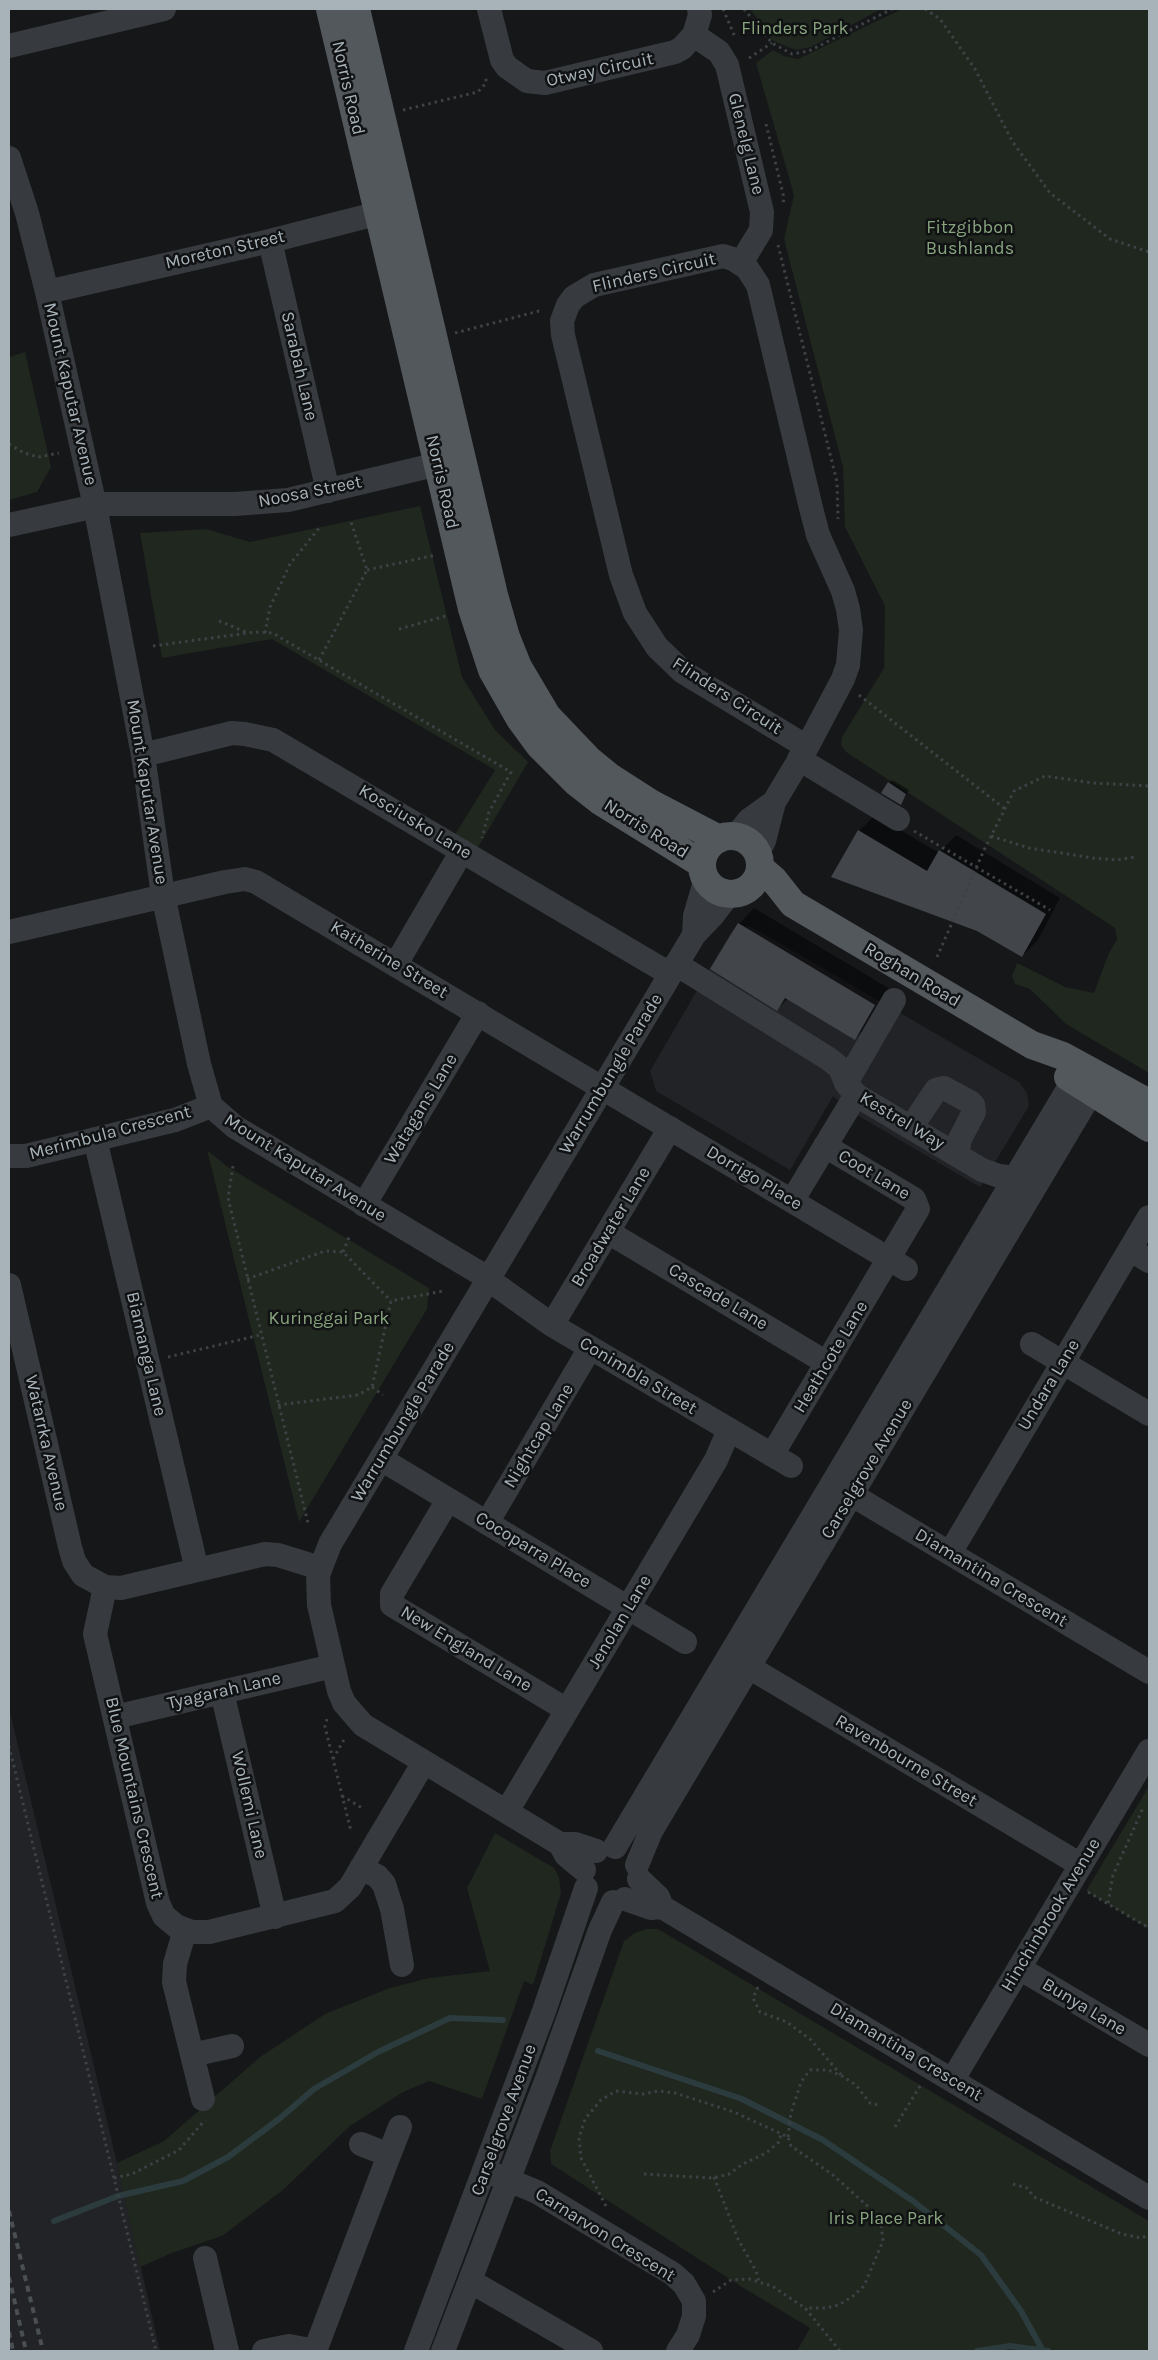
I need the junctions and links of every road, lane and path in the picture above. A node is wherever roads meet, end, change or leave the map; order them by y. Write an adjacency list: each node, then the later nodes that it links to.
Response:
1 (164, 9): 11 (street)
2 (330, 9): 16 (main road, Norris Road)
3 (356, 9): 16 (main road, Norris Road)
4 (489, 9): 9 (street, Otway Circuit)
5 (699, 9): 9 (street)
6 (744, 9): 10 (path)
7 (892, 9): 10 (path)
8 (925, 9): 18 (path)
9 (694, 35): 19 (street, Glenelg Lane)
10 (772, 44): 12 (path)
11 (9, 46)
12 (749, 58)
13 (488, 68): 14 (path)
14 (402, 110)
15 (9, 158): 20 (street, Mount Kaputar Avenue)
16 (390, 210): 17 (street, Moreton Street); 25 (main road, Norris Road)
17 (270, 240): 20 (street, Moreton Street); 26 (street, Sarabah Lane)
18 (1149, 252)
19 (741, 263): 41 (street, Flinders Circuit); 41 (street, Flinders Circuit)
20 (47, 292): 27 (street, Mount Kaputar Avenue)
21 (546, 314): 22 (path)
22 (452, 334)
23 (9, 444): 24 (path)
24 (59, 452)
25 (450, 461): 26 (street, Noosa Street); 48 (main road, Norris Road); 52 (main road, Norris Road)
26 (328, 491): 27 (street, Noosa Street)
27 (95, 506): 29 (street); 42 (street, Mount Kaputar Avenue)
28 (350, 519): 32 (path)
29 (9, 526)
30 (320, 526): 37 (path)
31 (436, 555): 32 (path)
32 (367, 570): 39 (path)
33 (452, 614): 35 (path)
34 (219, 620): 36 (path)
35 (398, 629)
36 (248, 633): 37 (path); 38 (path)
37 (265, 633): 39 (path)
38 (153, 646)
39 (319, 660): 49 (path)
40 (858, 694): 45 (path)
41 (803, 753): 44 (street, Flinders Circuit); 46 (street)
42 (143, 755): 49 (street, Kosciusko Lane); 54 (street, Mount Kaputar Avenue)
43 (1149, 786): 45 (path)
44 (774, 802): 48 (street, Flinders Circuit); 51 (street, Flinders Circuit)
45 (1005, 808): 47 (path)
46 (906, 825): 56 (path)
47 (991, 836): 50 (path); 59 (path)
48 (727, 837): 51 (main road); 52 (main road)
49 (466, 854): 60 (street); 61 (street, Kosciusko Lane)
50 (1135, 857)
51 (759, 860): 53 (main road); 55 (main road, Roghan Road)
52 (704, 871): 53 (main road); 58 (street, Warrumbungle Parade)
53 (737, 892): 55 (main road, Roghan Road); 58 (street, Warrumbungle Parade)
54 (163, 896): 57 (street, Katherine Street); 60 (street, Katherine Street); 68 (street, Mount Kaputar Avenue)
55 (793, 904): 64 (main road, Roghan Road)
56 (1050, 910)
57 (9, 932)
58 (694, 935): 61 (street, Warrumbungle Parade)
59 (936, 957)
60 (396, 964): 63 (street, Katherine Street)
61 (673, 969): 65 (street, Warrumbungle Parade); 66 (street, Kestrel Way)
62 (894, 1000): 66 (street)
63 (478, 1013): 65 (street, Katherine Street); 79 (street, Watagans Lane)
64 (1087, 1079): 67 (main road, Roghan Road); 71 (main road, Roghan Road); 77 (street, Carselgrove Avenue); 105 (street, Carselgrove Avenue)
65 (602, 1088): 70 (street, Dorrigo Place); 87 (street, Warrumbungle Parade)
66 (851, 1089): 69 (street, Kestrel Way); 73 (street)
67 (1149, 1103)
68 (211, 1106): 72 (street, Merimbula Crescent); 79 (street, Mount Kaputar Avenue)
69 (908, 1126): 74 (street, Kestrel Way); 74 (street)
70 (670, 1128): 78 (street, Dorrigo Place); 81 (street, Broadwater Lane)
71 (1149, 1128)
72 (95, 1139): 75 (street, Merimbula Crescent); 95 (street, Biamanga Lane)
73 (825, 1146): 78 (street); 85 (street, Coot Lane)
74 (957, 1154): 77 (street, Kestrel Way)
75 (9, 1156)
76 (233, 1166): 86 (path)
77 (1016, 1178): 105 (street, Carselgrove Avenue)
78 (792, 1201): 85 (street, Dorrigo Place)
79 (364, 1205): 87 (street, Mount Kaputar Avenue)
80 (1149, 1217): 84 (street, Undara Lane)
81 (608, 1232): 91 (street, Broadwater Lane); 97 (street, Cascade Lane)
82 (350, 1235): 83 (path)
83 (343, 1252): 86 (path); 90 (path)
84 (1140, 1255): 96 (street, Undara Lane)
85 (897, 1264): 97 (street, Heathcote Lane)
86 (247, 1279): 92 (path)
87 (489, 1279): 91 (street, Conimbla Street); 103 (street, Warrumbungle Parade)
88 (9, 1285): 112 (street, Watarrka Avenue)
89 (443, 1291): 90 (path)
90 (391, 1301): 98 (path)
91 (552, 1325): 94 (street, Conimbla Street)
92 (260, 1335): 95 (path); 100 (path)
93 (1032, 1344): 96 (street)
94 (590, 1348): 102 (street, Conimbla Street); 108 (street, Nightcap Lane)
95 (148, 1362): 111 (street, Biamanga Lane)
96 (1062, 1362): 101 (street); 109 (street, Undara Lane)
97 (827, 1363): 104 (street, Heathcote Lane)
98 (372, 1387): 99 (path); 100 (path)
99 (383, 1395)
100 (278, 1405): 107 (path)
101 (1149, 1414)
102 (729, 1430): 104 (street, Conimbla Street); 113 (street, Jenolan Lane)
103 (381, 1459): 106 (street, Cocoparra Place); 110 (street, Warrumbungle Parade)
104 (781, 1461)
105 (842, 1489): 109 (street, Diamantina Crescent); 115 (street, Carselgrove Avenue)
106 (448, 1500): 108 (street, Cocoparra Place); 119 (street, New England Lane)
107 (308, 1523)
108 (487, 1523): 113 (street, Cocoparra Place)
109 (950, 1553): 117 (street, Diamantina Crescent)
110 (320, 1568): 111 (street); 116 (street, Warrumbungle Parade)
111 (197, 1570): 112 (street)
112 (105, 1587): 120 (street, Blue Mountains Crescent)
113 (628, 1608): 114 (street, Cocoparra Place); 119 (street, Jenolan Lane)
114 (685, 1642)
115 (740, 1662): 132 (street, Carselgrove Avenue); 134 (street, Carselgrove Avenue); 135 (street, Ravenbourne Street)
116 (333, 1666): 118 (street, Tyagarah Lane); 126 (street, Warrumbungle Parade)
117 (1149, 1672)
118 (222, 1692): 120 (street, Tyagarah Lane); 139 (street, Wollemi Lane)
119 (567, 1710): 130 (street, Jenolan Lane)
120 (115, 1717): 141 (street, Blue Mountains Crescent)
121 (327, 1719): 125 (path)
122 (345, 1738): 125 (path)
123 (9, 1746): 162 (path)
124 (1149, 1751): 135 (street, Hinchinbrook Avenue)
125 (333, 1759): 127 (path)
126 (424, 1762): 130 (street, Warrumbungle Parade); 133 (street)
127 (342, 1796): 129 (path); 131 (path)
128 (1145, 1803): 137 (path)
129 (364, 1808)
130 (506, 1811): 132 (street, Warrumbungle Parade)
131 (351, 1831)
132 (595, 1864): 134 (street); 136 (street); 159 (street, Carselgrove Avenue)
133 (361, 1868): 139 (street); 142 (street)
134 (638, 1872): 136 (street); 138 (street, Diamantina Crescent)
135 (1081, 1877): 137 (path); 143 (street, Hinchinbrook Avenue)
136 (619, 1900): 138 (street, Diamantina Crescent); 163 (street, Carselgrove Avenue)
137 (1108, 1903): 140 (path)
138 (662, 1907): 144 (street, Diamantina Crescent)
139 (275, 1918): 141 (street)
140 (1149, 1928)
141 (185, 1930): 147 (street)
142 (402, 1965)
143 (1019, 1968): 145 (street, Bunya Lane); 150 (street, Hinchinbrook Avenue)
144 (767, 1969): 148 (path); 150 (street, Diamantina Crescent)
145 (1149, 2045)
146 (232, 2046): 147 (street)
147 (192, 2055): 151 (street)
148 (842, 2076): 152 (path); 156 (path)
149 (924, 2078): 154 (path)
150 (953, 2079): 165 (street, Diamantina Crescent)
151 (202, 2096): 162 (path)
152 (878, 2105)
153 (400, 2127): 158 (street)
154 (895, 2127)
155 (781, 2134): 156 (path); 161 (path); 166 (path)
156 (788, 2137): 172 (path)
157 (361, 2144): 158 (street)
158 (389, 2155): 176 (street)
159 (485, 2171): 163 (street, Carnarvon Crescent); 177 (street, Carselgrove Avenue)
160 (644, 2174): 161 (path)
161 (714, 2177): 170 (path)
162 (114, 2178): 173 (path)
163 (509, 2179): 169 (street, Carselgrove Avenue); 171 (street, Carnarvon Crescent)
164 (1013, 2184): 167 (path)
165 (1149, 2198)
166 (606, 2206)
167 (1149, 2235)
168 (205, 2258): 174 (street)
169 (470, 2280): 178 (street, Carselgrove Avenue); 179 (street)
170 (759, 2282): 171 (path); 172 (path)
171 (694, 2301): 180 (street)
172 (805, 2308): 181 (path)
173 (156, 2351)
174 (227, 2351)
175 (264, 2351): 176 (street)
176 (315, 2351)
177 (416, 2351)
178 (443, 2351)
179 (591, 2351)
180 (678, 2351)
181 (840, 2351)

